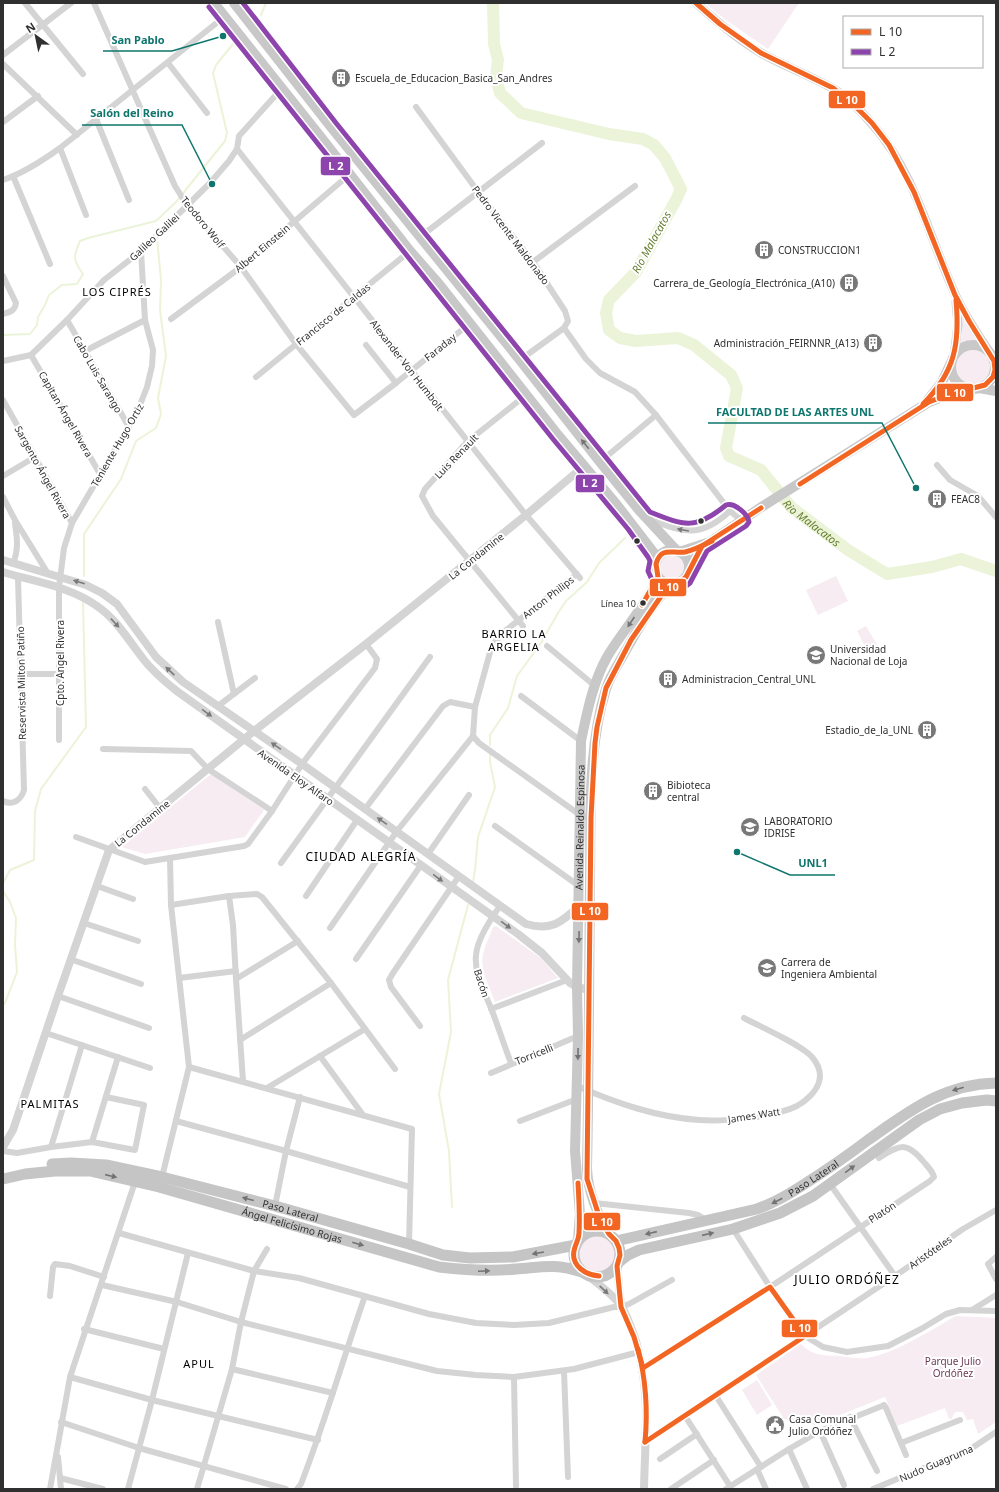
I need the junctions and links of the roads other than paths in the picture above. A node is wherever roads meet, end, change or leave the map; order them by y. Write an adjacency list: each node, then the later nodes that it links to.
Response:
1 (25, 3): 8 (street)
2 (71, 3): 8 (street)
3 (94, 3): 16 (street, Teodoro Wolf)
4 (214, 3): 7 (main road)
5 (234, 3): 9 (main road)
6 (696, 3): 48 (main road)
7 (224, 17): 11 (street); 13 (main road)
8 (42, 25): 10 (street); 14 (street)
9 (274, 54): 13 (main road); 22 (main road)
10 (3, 55)
11 (168, 63): 16 (street); 19 (street)
12 (3, 64): 17 (street)
13 (263, 65): 15 (main road)
14 (83, 74)
15 (279, 86): 24 (main road); 27 (street, Galileo Galilei)
16 (134, 90): 20 (street); 35 (street, Teodoro Wolf)
17 (38, 96): 21 (street); 23 (street)
18 (416, 107): 32 (street, Pedro Vicente Maldonado)
19 (207, 113)
20 (96, 119): 23 (street); 33 (street)
21 (3, 122)
22 (331, 127): 24 (main road); 34 (main road)
23 (77, 135): 26 (street)
24 (320, 136): 28 (main road)
25 (542, 143): 32 (street)
26 (60, 148): 29 (street); 37 (street)
27 (237, 149): 35 (street, Galileo Galilei); 38 (street, Alexander Von Humbolt)
28 (350, 174): 36 (main road); 38 (street, Albert Einstein)
29 (13, 176): 30 (street); 43 (street)
30 (3, 180)
31 (635, 186): 42 (street)
32 (479, 193): 39 (street); 42 (street, Pedro Vicente Maldonado)
33 (129, 200)
34 (390, 201): 36 (main road); 39 (main road)
35 (186, 204): 40 (street, Galileo Galilei); 44 (street, Teodoro Wolf)
36 (379, 210): 41 (main road)
37 (86, 214)
38 (295, 221): 44 (street, Albert Einstein); 49 (street, Alexander Von Humbolt)
39 (420, 237): 45 (main road)
40 (141, 251): 52 (street, Galileo Galilei); 53 (street, Teniente Hugo Ortiz)
41 (410, 251): 47 (main road); 49 (street, Francisco de Caldas)
42 (533, 262): 55 (street, Pedro Vicente Maldonado)
43 (50, 264)
44 (240, 267): 51 (street, Albert Einstein); 56 (street, Teodoro Wolf)
45 (450, 274): 47 (main road); 58 (main road)
46 (3, 276): 50 (street)
47 (438, 284): 54 (main road)
48 (956, 295): 61 (main road); 63 (main road)
49 (354, 297): 56 (street, Francisco de Caldas); 66 (street, Alexander Von Humbolt)
50 (3, 314)
51 (171, 319)
52 (67, 320): 59 (street, Cabo Luis Sarango); 60 (street, Galileo Galilei)
53 (145, 320): 59 (street); 77 (street, Teniente Hugo Ortiz)
54 (470, 324): 62 (main road); 66 (street, Faraday)
55 (564, 328): 64 (street); 75 (street)
56 (296, 344): 67 (street, Francisco de Caldas); 74 (street, Teodoro Wolf)
57 (366, 345): 68 (street)
58 (510, 348): 62 (main road); 64 (main road)
59 (85, 351): 77 (street, Cabo Luis Sarango)
60 (31, 355): 65 (street); 84 (street, Capitan Ángel Rivera)
61 (993, 357): 63 (main road); 69 (main road)
62 (498, 358): 71 (main road)
63 (953, 359): 69 (main road); 73 (main road)
64 (520, 360): 76 (main road)
65 (3, 361)
66 (412, 371): 68 (street, Faraday); 79 (street, Alexander Von Humbolt)
67 (256, 378)
68 (396, 383): 74 (street, Faraday)
69 (975, 388): 70 (main road); 73 (main road)
70 (996, 391)
71 (526, 395): 78 (main road); 79 (street, Luis Renault)
72 (3, 400): 80 (street, Sargento Ángel Rivera)
73 (919, 408): 94 (main road)
74 (354, 415)
75 (656, 415): 81 (street); 89 (street)
76 (570, 425): 78 (main road); 81 (main road, one-way to 76)
77 (128, 427): 84 (street, Teniente Hugo Ortiz)
78 (558, 435): 82 (main road)
79 (467, 442): 90 (street, Alexander Von Humbolt); 99 (street, Luis Renault)
80 (36, 458): 85 (street); 95 (street, Sargento Ángel Rivera)
81 (600, 462): 87 (main road)
82 (584, 466): 88 (main road); 90 (street, La Condamine)
83 (937, 466): 91 (street)
84 (100, 474): 95 (street, Teniente Hugo Ortiz)
85 (3, 476)
86 (3, 497): 93 (street)
87 (628, 497): 88 (main road); 92 (main road)
88 (618, 506): 100 (main road)
89 (730, 511): 92 (street, one-way to 92); 94 (street)
90 (526, 515): 99 (street, La Condamine); 106 (street, Alexander Von Humbolt)
91 (996, 516)
92 (646, 518): 97 (main road)
93 (15, 520): 101 (street); 104 (street)
94 (742, 521): 96 (main road)
95 (72, 523): 105 (street, Teniente Hugo Ortiz)
96 (702, 546): 97 (main road); 102 (main road)
97 (678, 552): 100 (main road); 102 (main road)
98 (3, 560): 101 (street, Avenida Eloy Alfaro)
99 (470, 560): 112 (street); 113 (street, La Condamine)
100 (657, 560): 108 (main road)
101 (13, 563): 104 (street, Avenida Eloy Alfaro)
102 (689, 569): 109 (main road)
103 (3, 572): 107 (street, Avenida Eloy Alfaro)
104 (47, 572): 105 (street, Avenida Eloy Alfaro)
105 (60, 576): 110 (street, Teniente Hugo Ortiz); 115 (street, Avenida Eloy Alfaro, one-way to 105)
106 (578, 576): 112 (street, Anton Philips)
107 (18, 577): 110 (street, Avenida Eloy Alfaro); 118 (street, Reservista Milton Patiño)
108 (658, 577): 109 (main road); 121 (main road, Avenida Reinaldo Espinosa, one-way to 121)
109 (672, 584): 144 (main road, Avenida Reinaldo Espinosa)
110 (59, 587): 116 (street, Avenida Eloy Alfaro, one-way to 116); 119 (street, Cpto. Angel Rivera)
111 (218, 622): 122 (street)
112 (521, 623): 125 (street, Anton Philips)
113 (366, 644): 126 (street, La Condamine); 132 (street)
114 (547, 646): 121 (street)
115 (150, 649): 116 (street); 124 (street, Avenida Eloy Alfaro, one-way to 115)
116 (140, 656): 129 (street, Avenida Eloy Alfaro, one-way to 129)
117 (430, 657): 135 (street)
118 (21, 674): 119 (street); 139 (street, Reservista Milton Patiño)
119 (60, 674): 128 (street, Cpto. Angel Rivera)
120 (256, 678): 122 (street)
121 (595, 686): 130 (main road, Avenida Reinaldo Espinosa)
122 (234, 694): 124 (street)
123 (521, 696): 130 (street)
124 (218, 706): 126 (street, Avenida Eloy Alfaro)
125 (476, 706): 127 (street); 141 (street)
126 (254, 731): 129 (street, La Condamine); 132 (street, Avenida Eloy Alfaro, one-way to 126)
127 (473, 736): 143 (street); 147 (street)
128 (59, 740)
129 (244, 740): 133 (street, La Condamine); 134 (street, Avenida Eloy Alfaro)
130 (581, 741): 143 (main road, Avenida Reinaldo Espinosa)
131 (103, 748): 133 (street)
132 (302, 764): 134 (street); 135 (street, Avenida Eloy Alfaro)
133 (208, 769): 140 (street, La Condamine); 142 (street)
134 (294, 775): 138 (street, Avenida Eloy Alfaro); 142 (street)
135 (335, 788): 138 (street); 141 (street, Avenida Eloy Alfaro)
136 (145, 789): 140 (street)
137 (469, 795): 151 (street)
138 (327, 799): 145 (street, Avenida Eloy Alfaro); 153 (street)
139 (3, 801)
140 (160, 808): 150 (street, La Condamine)
141 (364, 809): 147 (street, Avenida Eloy Alfaro, one-way to 141)
142 (272, 811): 152 (street)
143 (580, 815): 144 (street); 157 (main road, Avenida Reinaldo Espinosa)
144 (591, 818): 179 (main road, Avenida Reinaldo Espinosa)
145 (357, 820): 149 (street, Avenida Eloy Alfaro); 160 (street)
146 (495, 826): 157 (street)
147 (397, 831): 149 (street); 151 (street, Avenida Eloy Alfaro)
148 (76, 837): 150 (street)
149 (389, 843): 154 (street, Avenida Eloy Alfaro); 167 (street)
150 (109, 850): 152 (street); 156 (street, La Condamine)
151 (428, 854): 155 (street, Avenida Eloy Alfaro)
152 (170, 858): 162 (street)
153 (282, 863)
154 (421, 865): 158 (street, Avenida Eloy Alfaro, one-way to 158); 170 (street)
155 (459, 876): 158 (street); 163 (street, Avenida Eloy Alfaro)
156 (97, 886): 161 (street); 166 (street, La Condamine)
157 (579, 886): 164 (main road, Avenida Reinaldo Espinosa)
158 (451, 887): 165 (street, Avenida Eloy Alfaro); 183 (street)
159 (229, 896): 162 (street); 169 (street); 172 (street)
160 (306, 896)
161 (133, 899)
162 (172, 905): 173 (street)
163 (500, 906): 164 (street, Avenida Eloy Alfaro); 165 (street, Bacón)
164 (579, 906): 178 (main road, Avenida Reinaldo Espinosa, one-way to 178)
165 (493, 916): 175 (street, Avenida Eloy Alfaro, one-way to 175); 181 (street, Bacón)
166 (84, 923): 168 (street); 171 (street, La Condamine)
167 (330, 928)
168 (138, 941)
169 (298, 941): 174 (street); 176 (street)
170 (356, 959)
171 (70, 960): 177 (street); 180 (street, La Condamine)
172 (236, 971): 173 (street); 174 (street)
173 (179, 978): 193 (street)
174 (236, 979): 188 (street)
175 (567, 980): 178 (street, Avenida Eloy Alfaro); 181 (street)
176 (331, 983): 185 (street); 188 (street)
177 (141, 984)
178 (577, 987): 179 (street, Avenida Eloy Alfaro); 187 (main road, Avenida Reinaldo Espinosa)
179 (590, 990): 201 (main road, Avenida Reinaldo Espinosa)
180 (58, 996): 184 (street); 186 (street, La Condamine)
181 (491, 1009): 192 (street, Bacón)
182 (744, 1018): 201 (street, James Watt)
183 (420, 1026)
184 (149, 1028)
185 (365, 1029): 190 (street); 195 (street)
186 (46, 1033): 189 (street); 210 (street, La Condamine)
187 (578, 1036): 192 (street, Torricelli); 199 (main road, Avenida Reinaldo Espinosa, one-way to 199)
188 (240, 1040): 197 (street)
189 (82, 1045): 191 (street); 211 (street)
190 (320, 1056): 200 (street); 206 (street)
191 (118, 1057): 194 (street); 202 (street)
192 (511, 1063): 196 (street, Torricelli)
193 (189, 1066): 197 (street); 207 (street)
194 (150, 1068)
195 (395, 1069)
196 (491, 1072)
197 (243, 1082): 200 (street)
198 (996, 1083): 225 (highway, Paso Lateral, one-way to 225)
199 (577, 1086): 201 (street, James Watt); 204 (main road, Avenida Reinaldo Espinosa)
200 (267, 1088): 203 (street)
201 (588, 1091): 215 (main road, Avenida Reinaldo Espinosa)
202 (106, 1096): 209 (street); 209 (street)
203 (300, 1097): 206 (street); 213 (street)
204 (577, 1099): 208 (street); 215 (main road, Avenida Reinaldo Espinosa)
205 (996, 1101): 220 (highway, Paso Lateral, one-way to 205)
206 (363, 1115): 221 (street)
207 (176, 1121): 213 (street); 217 (street)
208 (520, 1121)
209 (92, 1142): 211 (street)
210 (3, 1147)
211 (51, 1147): 212 (street)
212 (3, 1150)
213 (286, 1151): 221 (street); 223 (street)
214 (879, 1158): 226 (street, Platón)
215 (582, 1169): 222 (main road, Avenida Reinaldo Espinosa); 230 (main road, Avenida Reinaldo Espinosa)
216 (3, 1171): 217 (highway, Paso Lateral)
217 (162, 1177): 223 (highway, Paso Lateral, one-way to 217)
218 (3, 1179): 219 (highway, Ángel Felicísimo Rojas, one-way to 219)
219 (135, 1182): 228 (street); 237 (highway, Ángel Felicísimo Rojas, one-way to 237)
220 (830, 1184): 226 (street); 227 (highway, Paso Lateral)
221 (410, 1187): 231 (street)
222 (594, 1203): 225 (street); 229 (main road, Avenida Reinaldo Espinosa)
223 (275, 1206): 231 (highway, Paso Lateral)
224 (996, 1210): 238 (street, Aristóteles)
225 (708, 1220): 229 (highway, Paso Lateral, one-way to 229)
226 (860, 1227): 238 (street); 243 (street, Platón)
227 (733, 1229): 235 (highway, Paso Lateral, one-way to 227); 243 (street)
228 (119, 1233): 233 (street); 239 (street)
229 (613, 1238): 230 (highway); 235 (highway)
230 (577, 1242): 231 (highway, Paso Lateral, one-way to 231); 237 (highway)
231 (409, 1244)
232 (267, 1249): 236 (street)
233 (188, 1253): 236 (street); 247 (street)
234 (996, 1257): 240 (street)
235 (618, 1264): 237 (highway); 248 (street)
236 (254, 1272): 246 (street); 251 (street)
237 (584, 1273): 248 (street, one-way to 248)
238 (895, 1276): 253 (street, Aristóteles)
239 (104, 1277): 242 (street); 245 (street)
240 (996, 1279)
241 (672, 1280): 248 (street)
242 (102, 1285): 247 (street); 252 (street)
243 (770, 1287): 253 (street); 258 (street, Platón)
244 (996, 1295): 249 (street)
245 (50, 1296)
246 (365, 1296): 248 (street); 254 (street)
247 (176, 1302): 251 (street); 255 (street)
248 (621, 1307): 256 (street)
249 (972, 1310): 250 (street); 253 (street)
250 (996, 1311)
251 (241, 1322): 254 (street); 257 (street)
252 (84, 1329): 255 (street); 260 (street)
253 (805, 1336): 263 (street, Aristóteles)
254 (347, 1348): 261 (street); 262 (street)
255 (164, 1350): 264 (street)
256 (639, 1352): 258 (street); 259 (street)
257 (232, 1368): 262 (street); 266 (street)
258 (643, 1368): 274 (street)
259 (564, 1371): 261 (street); 285 (street)
260 (70, 1377): 264 (street); 269 (street)
261 (514, 1377): 288 (street)
262 (333, 1393): 273 (street)
263 (716, 1396): 265 (street, Aristóteles); 283 (street)
264 (152, 1400): 266 (street); 277 (street)
265 (685, 1416): 272 (street); 274 (street, Aristóteles)
266 (218, 1417): 273 (street); 282 (street)
267 (850, 1417): 270 (street); 275 (street); 284 (street)
268 (960, 1420): 275 (street)
269 (61, 1422): 276 (street); 277 (street)
270 (820, 1431): 278 (street); 287 (street)
271 (996, 1432): 289 (street, Nudo Guagruma)
272 (697, 1434): 280 (street); 281 (street)
273 (318, 1440): 297 (street)
274 (645, 1442): 298 (street)
275 (901, 1443): 279 (street)
276 (58, 1447): 286 (street); 291 (street)
277 (139, 1448): 282 (street); 294 (street)
278 (789, 1449): 283 (street); 301 (street)
279 (906, 1455)
280 (660, 1459)
281 (714, 1460): 290 (street); 299 (street)
282 (204, 1465): 295 (street); 296 (street)
283 (759, 1468): 290 (street); 300 (street)
284 (877, 1471)
285 (568, 1477)
286 (60, 1478): 292 (street); 293 (street)
287 (844, 1485)
288 (516, 1486)
289 (883, 1487): 302 (street, Nudo Guagruma)
290 (728, 1488)
291 (50, 1489)
292 (61, 1489)
293 (103, 1489)
294 (128, 1489)
295 (197, 1489)
296 (286, 1489)
297 (297, 1489)
298 (644, 1489)
299 (672, 1489)
300 (766, 1489)
301 (807, 1489)
302 (873, 1489)

